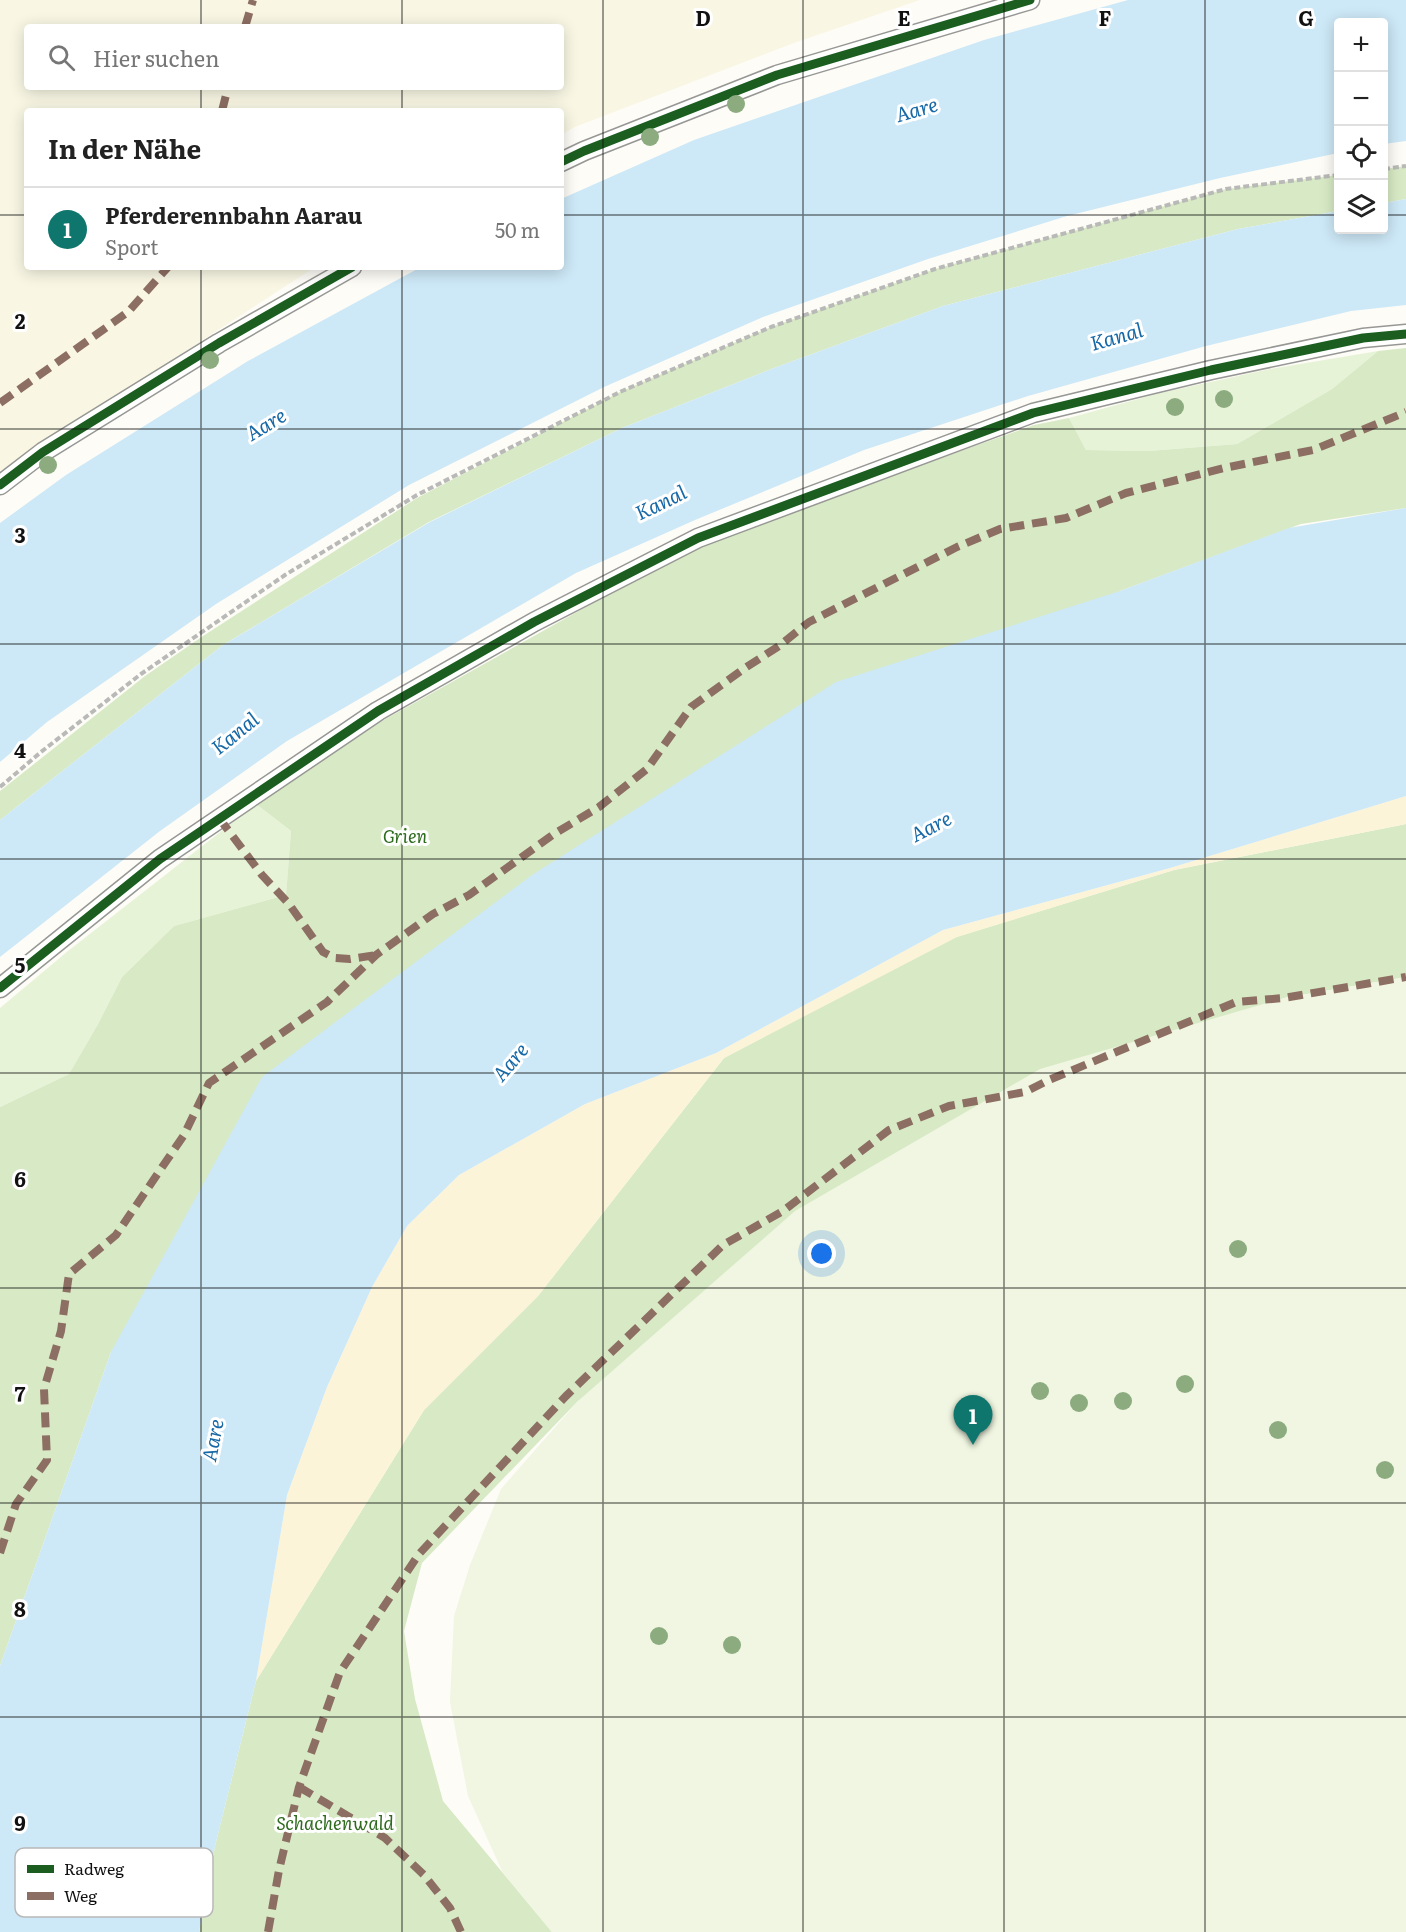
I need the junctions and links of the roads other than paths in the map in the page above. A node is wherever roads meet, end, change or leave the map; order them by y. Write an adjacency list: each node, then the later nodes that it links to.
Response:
1 (1030, 0): 2 (lane)
2 (564, 161)
3 (347, 270): 5 (lane)
4 (1406, 334): 6 (lane)
5 (0, 485)
6 (0, 988)

